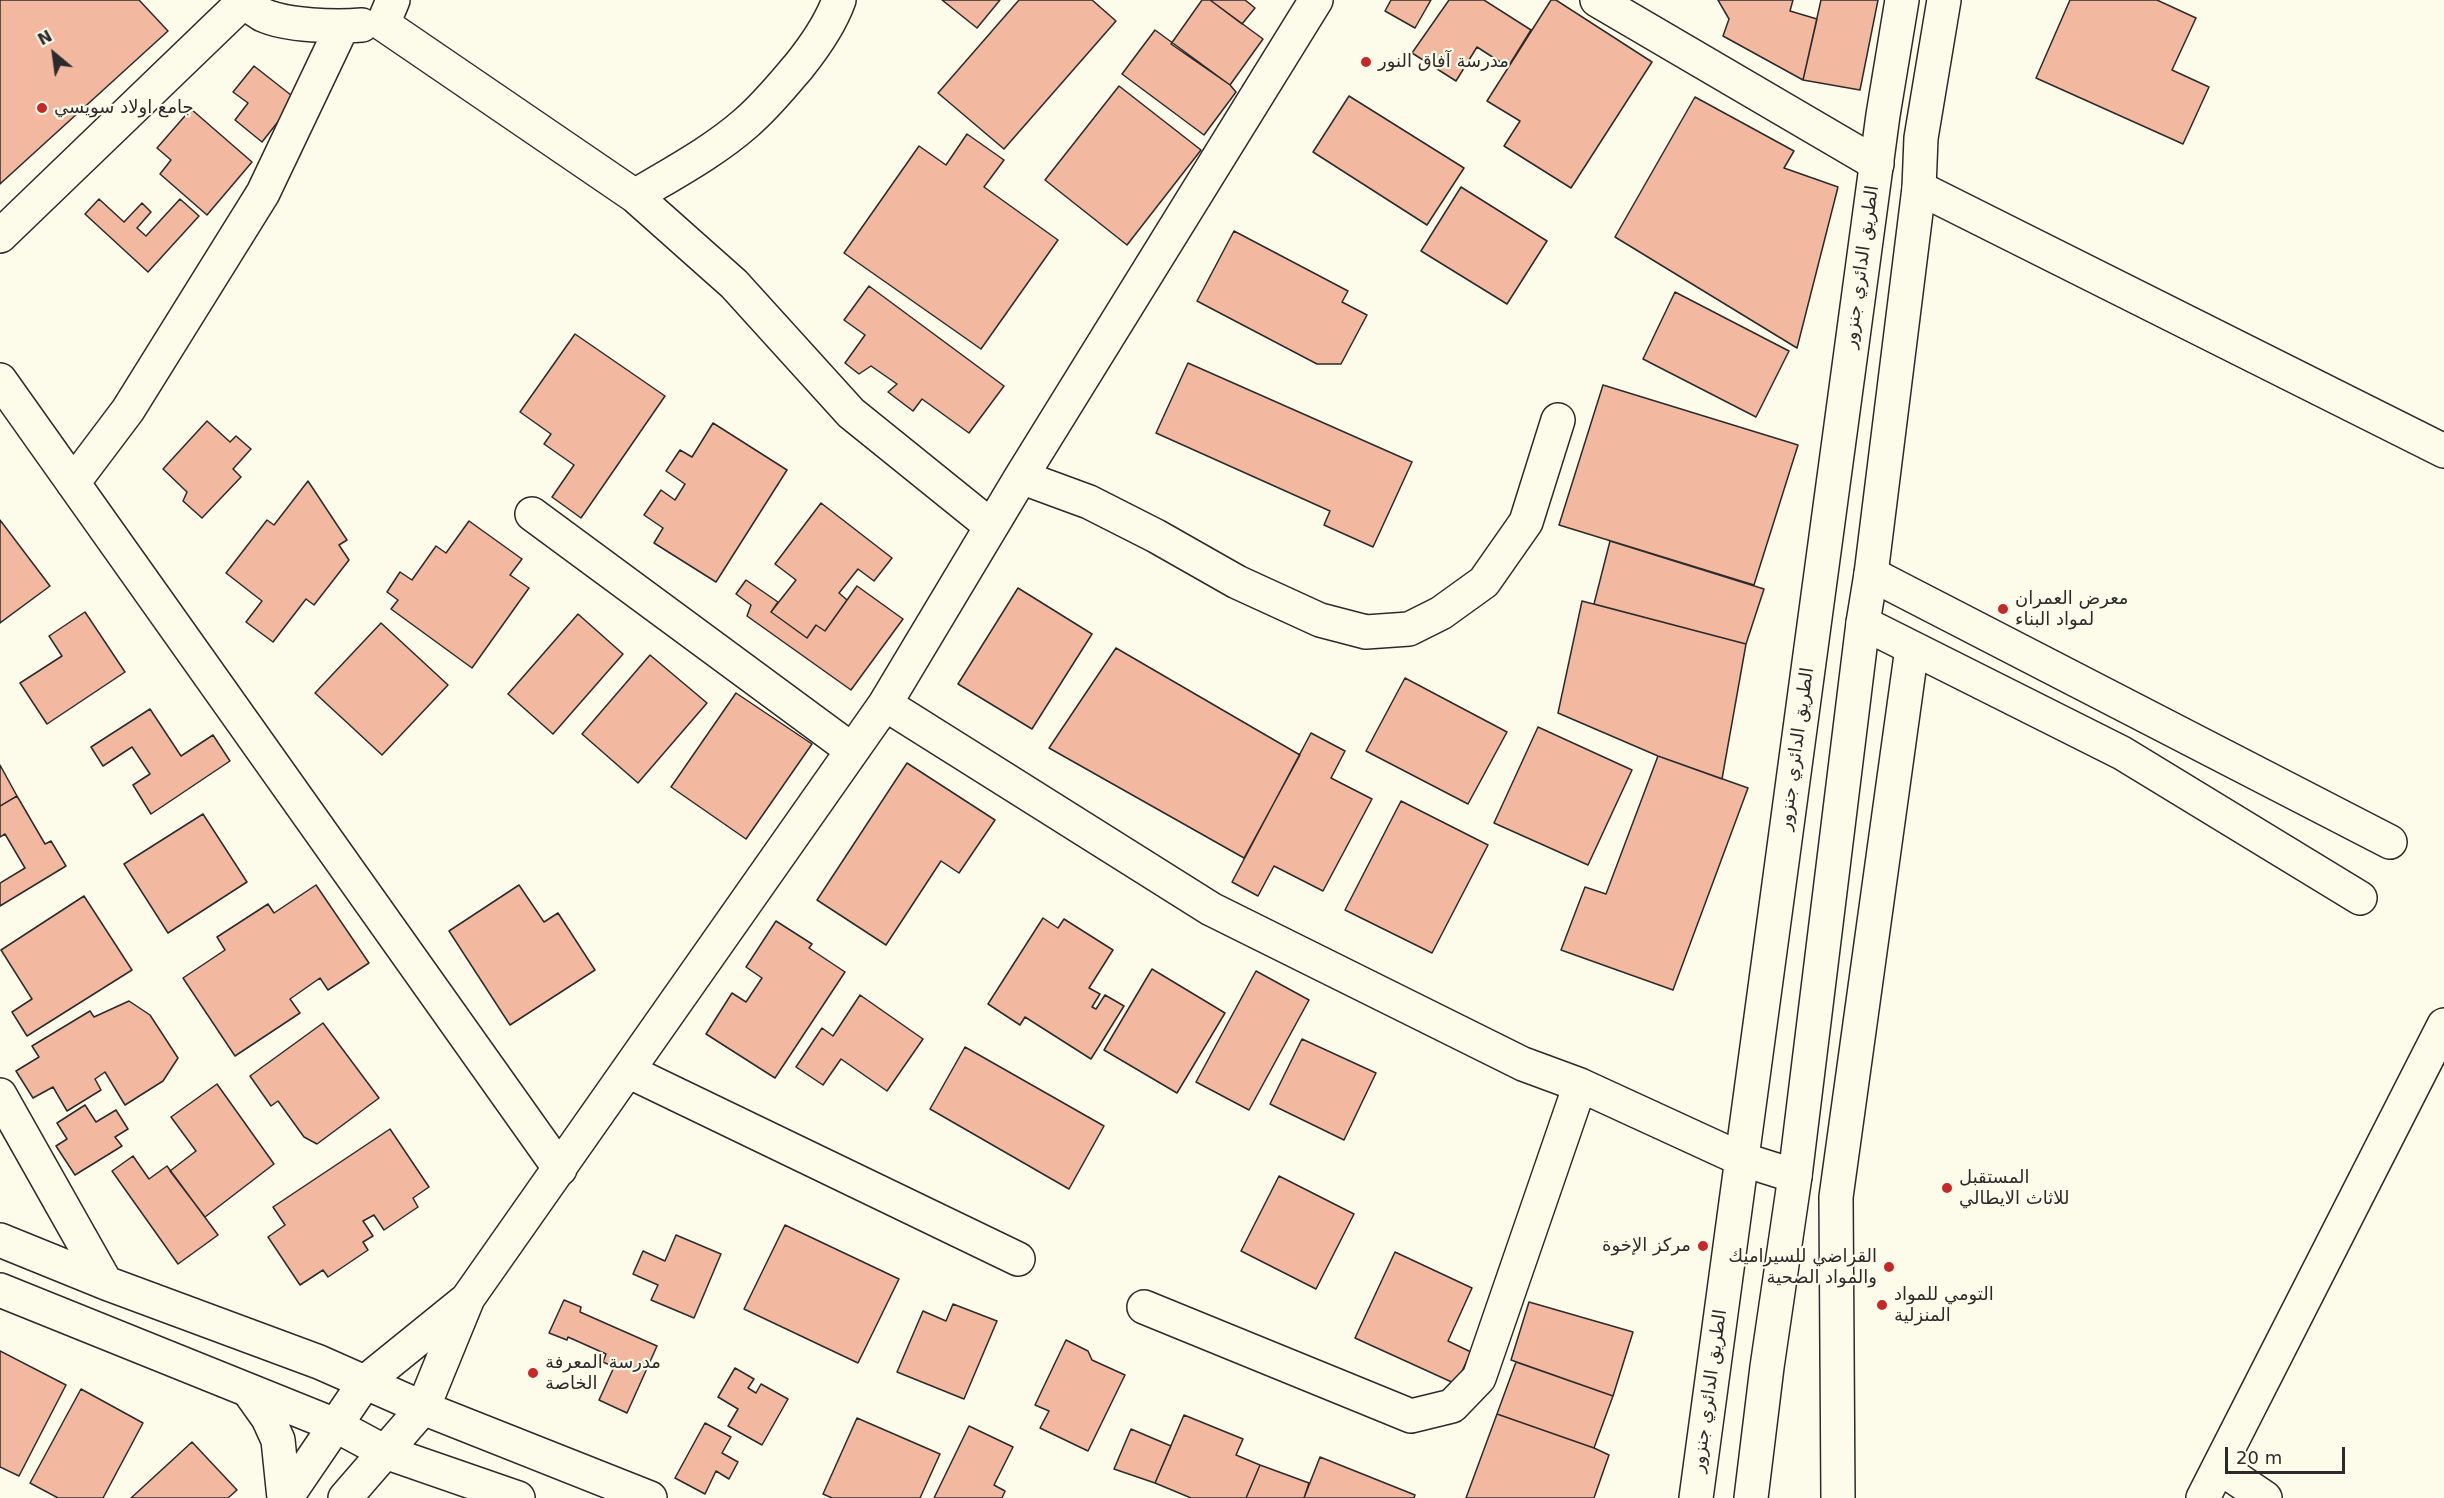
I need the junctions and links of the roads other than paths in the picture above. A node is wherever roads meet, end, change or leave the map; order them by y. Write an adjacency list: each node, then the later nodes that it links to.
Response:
1 (839, 0): 11 (street)
2 (1316, 0): 16 (street)
3 (1598, 0): 9 (street)
4 (1902, 0): 9 (street, الطريق الدائري جنزور)
5 (1944, 0): 10 (street)
6 (242, 1): 8 (street); 12 (street)
7 (388, 12): 8 (street); 11 (street)
8 (342, 27): 17 (street)
9 (1876, 164): 31 (street, الطريق الدائري جنزور)
10 (1919, 188): 15 (street); 20 (street)
11 (635, 196): 19 (street)
12 (0, 236)
13 (0, 380): 17 (street)
14 (1558, 420): 16 (street)
15 (2444, 451)
16 (1020, 477): 19 (street)
17 (74, 483): 32 (street)
18 (532, 514): 24 (street)
19 (991, 526): 23 (street)
20 (1871, 574): 21 (street); 25 (street)
21 (1863, 623): 22 (street); 33 (street)
22 (1912, 648): 26 (street); 52 (street)
23 (885, 704): 24 (street); 29 (street)
24 (852, 750): 28 (street)
25 (2390, 842)
26 (2360, 898)
27 (2444, 1025): 45 (street)
28 (628, 1071): 32 (street); 35 (street)
29 (1580, 1084): 31 (street); 39 (street)
30 (0, 1095): 36 (street)
31 (1741, 1159): 33 (street); 50 (street, الطريق الدائري جنزور)
32 (560, 1169): 38 (street)
33 (1795, 1176): 51 (street)
34 (0, 1240): 36 (street)
35 (1018, 1259)
36 (106, 1283): 40 (street)
37 (0, 1290): 41 (street)
38 (468, 1298): 40 (street); 42 (street)
39 (1144, 1307)
40 (365, 1382): 42 (street); 43 (street)
41 (248, 1389): 43 (street); 46 (street)
42 (423, 1408): 44 (street); 49 (street)
43 (335, 1425): 44 (street); 46 (street)
44 (385, 1452): 47 (street); 48 (street)
45 (2219, 1467): 53 (street); 54 (street)
46 (285, 1498)
47 (345, 1498)
48 (518, 1498)
49 (650, 1498)
50 (1696, 1498)
51 (1751, 1498)
52 (1838, 1498)
53 (2203, 1498)
54 (2265, 1498)

